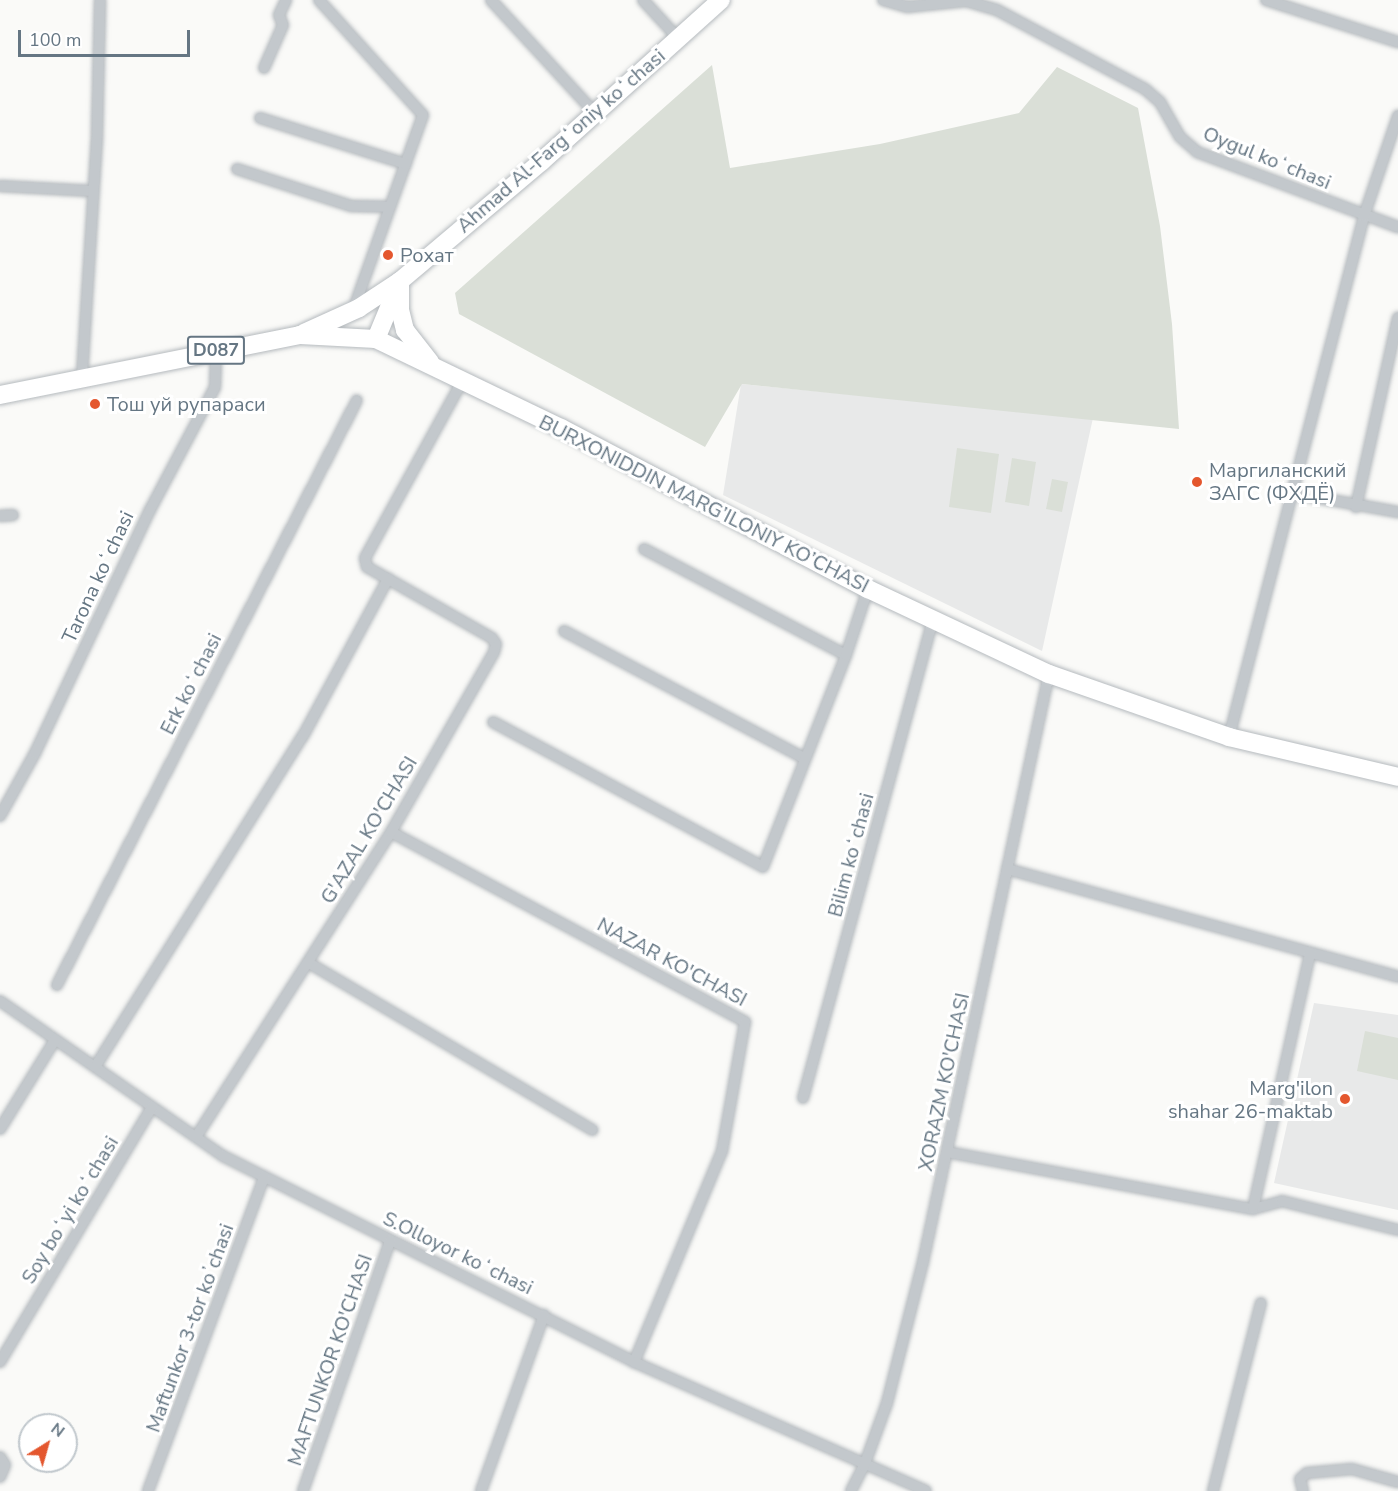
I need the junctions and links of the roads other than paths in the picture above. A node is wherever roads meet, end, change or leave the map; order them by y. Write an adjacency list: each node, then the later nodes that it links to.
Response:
1 (100, 0): 18 (street)
2 (286, 0): 11 (street)
3 (319, 0): 15 (street)
4 (491, 0): 12 (street)
5 (643, 0): 9 (street)
6 (721, 0): 9 (main road, Ahmad Al-Fargʻoniy koʻchasi / D087)
7 (883, 0): 20 (street, Oygul koʻchasi)
8 (1266, 0): 10 (street)
9 (678, 38): 12 (main road, Ahmad Al-Fargʻoniy koʻchasi / D087)
10 (1398, 42)
11 (264, 68)
12 (595, 113): 22 (main road, Ahmad Al-Fargʻoniy koʻchasi / D087)
13 (1398, 116): 20 (street)
14 (260, 118): 15 (street)
15 (406, 164): 19 (street)
16 (237, 169): 19 (street)
17 (0, 186): 18 (street)
18 (92, 191): 29 (street)
19 (390, 207): 23 (street)
20 (1364, 216): 21 (street, Oygul koʻchasi); 33 (street)
21 (1398, 227)
22 (400, 280): 23 (main road, D087); 26 (main road, D087); 28 (main road)
23 (352, 311): 25 (main road, D087)
24 (1398, 318): 34 (street)
25 (300, 335): 26 (main road, BURXONIDDIN MARG’ILONIY KO’CHASI / D087); 27 (main road, BURXONIDDIN MARG’ILONIY KO’CHASI / D087)
26 (376, 339): 28 (main road, BURXONIDDIN MARG’ILONIY KO’CHASI / D087)
27 (216, 351): 29 (main road, BURXONIDDIN MARG’ILONIY KO’CHASI / D087); 49 (street, Tarona koʻchasi)
28 (431, 364): 30 (main road, BURXONIDDIN MARG’ILONIY KO’CHASI)
29 (82, 376): 31 (main road, BURXONIDDIN MARG’ILONIY KO’CHASI / D087)
30 (463, 380): 39 (street, G'AZAL KO'CHASI); 40 (main road, BURXONIDDIN MARG’ILONIY KO’CHASI)
31 (0, 395)
32 (357, 400): 55 (street, Erk koʻchasi)
33 (1292, 493): 34 (street); 46 (street)
34 (1356, 507): 35 (street)
35 (1398, 512)
36 (13, 515): 37 (street)
37 (0, 516)
38 (644, 549): 43 (street)
39 (388, 579): 50 (street, G'AZAL KO'CHASI); 58 (street)
40 (868, 589): 41 (main road, BURXONIDDIN MARG’ILONIY KO’CHASI); 43 (street)
41 (933, 621): 44 (main road, BURXONIDDIN MARG’ILONIY KO’CHASI); 59 (street, Bilim koʻchasi)
42 (564, 631): 47 (street)
43 (846, 655): 47 (street)
44 (1049, 674): 46 (main road, BURXONIDDIN MARG’ILONIY KO’CHASI); 51 (street, XORAZM KO'CHASI)
45 (494, 722): 47 (street)
46 (1229, 736): 48 (main road, BURXONIDDIN MARG’ILONIY KO’CHASI)
47 (804, 758)
48 (1398, 777)
49 (0, 816)
50 (391, 832): 53 (street, G'AZAL KO'CHASI); 72 (street, NAZAR KO'CHASI)
51 (1007, 869): 52 (street); 64 (street, XORAZM KO'CHASI)
52 (1310, 953): 54 (street); 66 (street)
53 (309, 963): 62 (street); 63 (street, G'AZAL KO'CHASI)
54 (1398, 977)
55 (57, 985)
56 (0, 1001): 57 (street, S.Olloyor koʻchasi)
57 (55, 1040): 58 (street, S.Olloyor koʻchasi); 61 (street)
58 (95, 1067): 60 (street, S.Olloyor koʻchasi)
59 (803, 1098)
60 (152, 1107): 63 (street, S.Olloyor koʻchasi); 71 (street, Soy boʻyi koʻchasi)
61 (0, 1129)
62 (593, 1130)
63 (196, 1137): 65 (street, S.Olloyor koʻchasi)
64 (947, 1152): 66 (street); 74 (street, XORAZM KO'CHASI)
65 (264, 1178): 68 (street, S.Olloyor koʻchasi); 77 (street, Maftunkor 3-tor koʼchasi)
66 (1253, 1209): 67 (street)
67 (1398, 1230)
68 (390, 1241): 70 (street, S.Olloyor koʻchasi); 78 (street, MAFTUNKOR KO'CHASI)
69 (1261, 1303): 82 (street)
70 (544, 1315): 72 (street, S.Olloyor koʻchasi); 79 (street)
71 (0, 1362)
72 (634, 1362): 74 (street, S.Olloyor koʻchasi)
73 (0, 1457): 75 (street)
74 (864, 1466): 80 (street, XORAZM KO'CHASI); 81 (street, S.Olloyor koʻchasi)
75 (0, 1477)
76 (1398, 1482): 83 (street)
77 (148, 1491)
78 (303, 1491)
79 (481, 1491)
80 (850, 1491)
81 (926, 1491)
82 (1213, 1491)
83 (1303, 1491)

